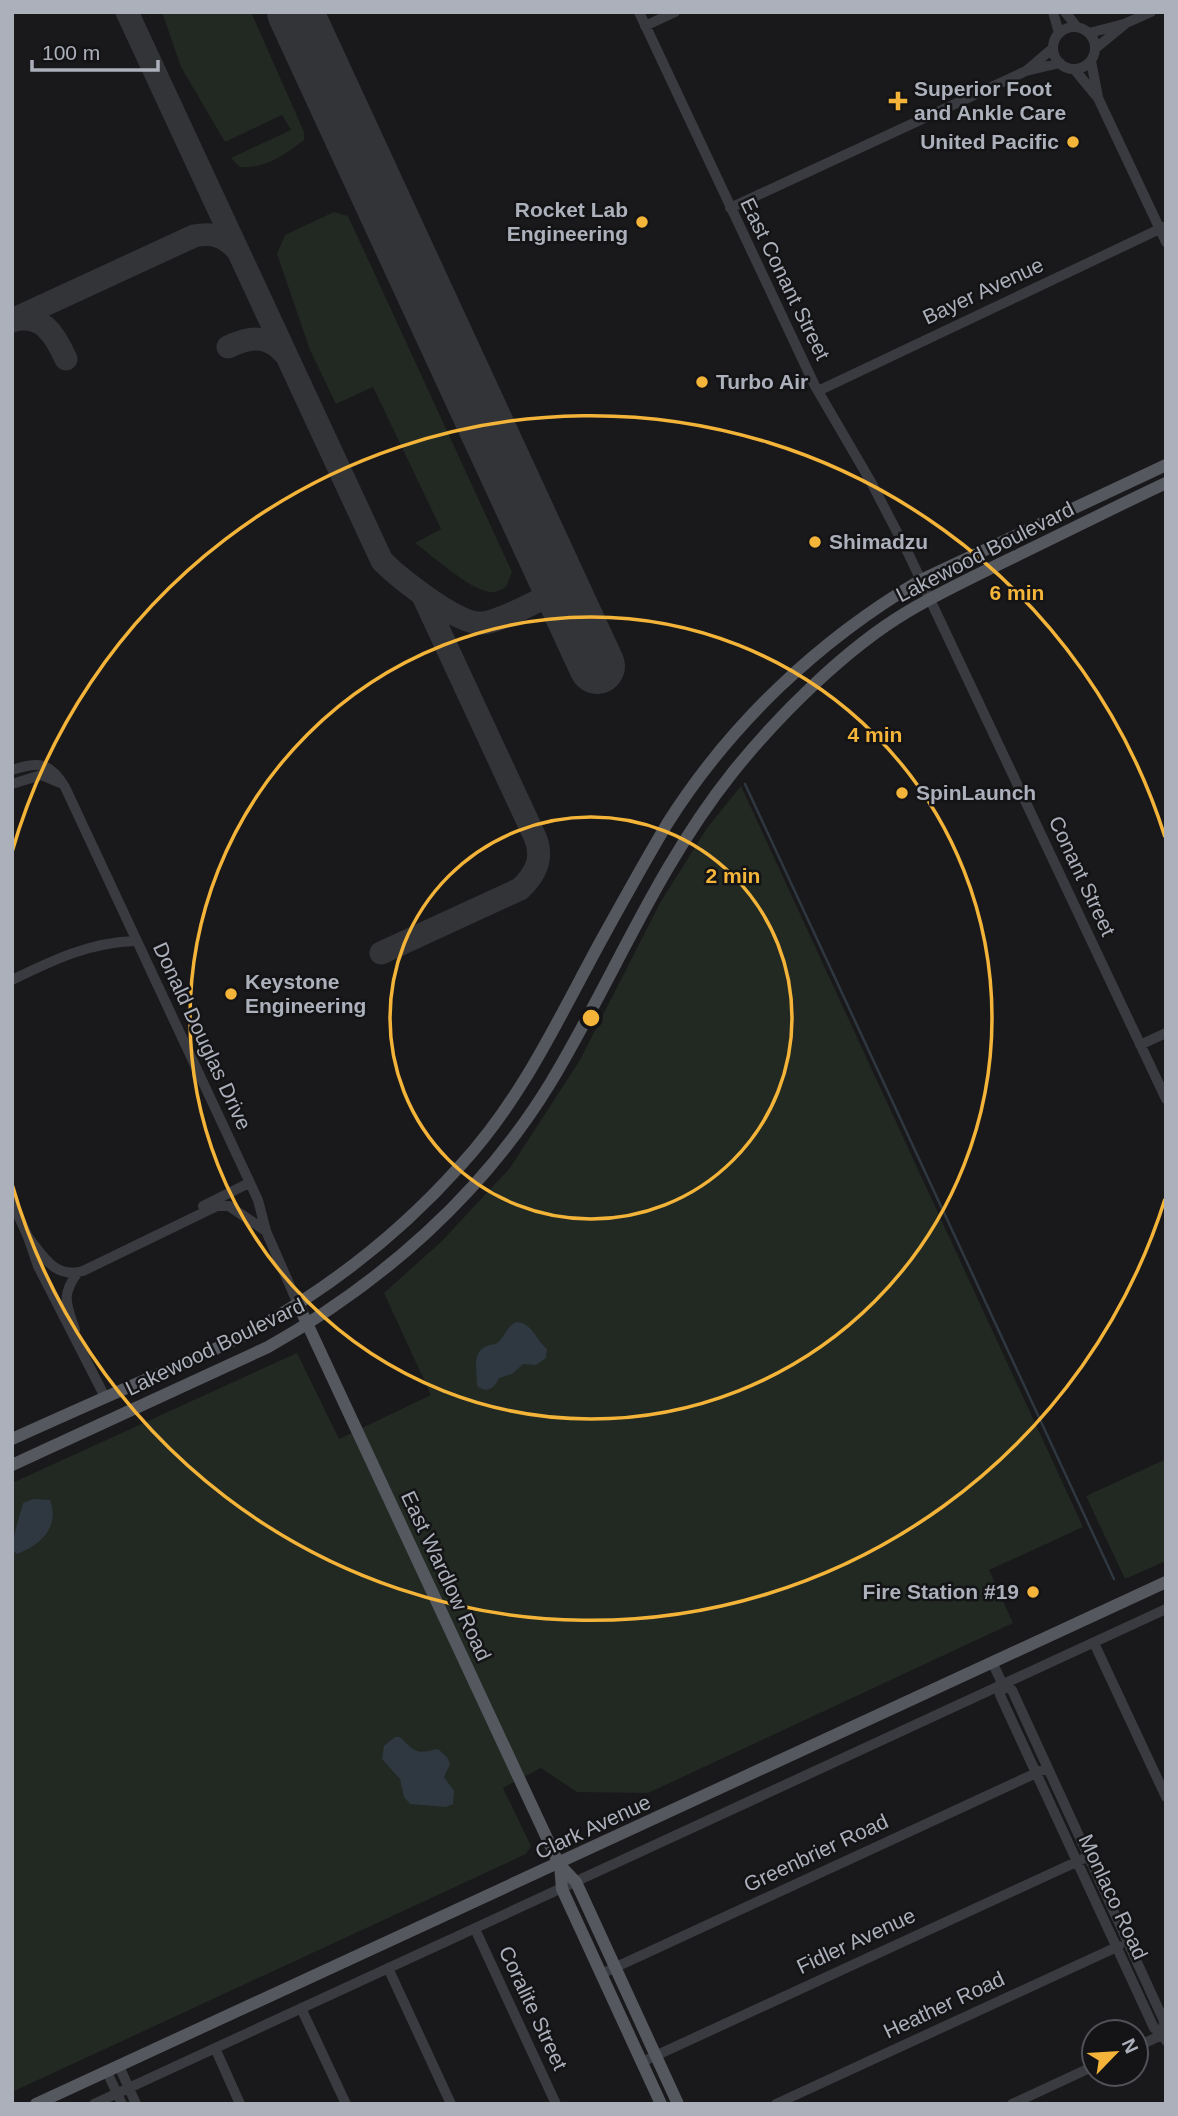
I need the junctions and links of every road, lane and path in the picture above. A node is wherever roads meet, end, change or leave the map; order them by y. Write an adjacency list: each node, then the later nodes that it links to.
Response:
1 (639, 12): 7 (street, East Conant Street)
2 (675, 12): 7 (street)
3 (1054, 12): 9 (street)
4 (1065, 12): 8 (street)
5 (1151, 12): 6 (street)
6 (1124, 24): 10 (street); 12 (street)
7 (645, 26): 18 (street, East Conant Street)
8 (1077, 27): 9 (street); 10 (street)
9 (1059, 33): 11 (street)
10 (1089, 33): 12 (street)
11 (1053, 48): 14 (street); 16 (street)
12 (1096, 48): 13 (street)
13 (1091, 61): 15 (street); 17 (street)
14 (1060, 63): 15 (street); 16 (street)
15 (1074, 69): 17 (street)
16 (1026, 71): 18 (street)
17 (1098, 98): 19 (street)
18 (730, 208): 21 (street, East Conant Street)
19 (1163, 228): 20 (street); 21 (street, Bayer Avenue)
20 (1166, 242)
21 (818, 391): 24 (street, East Conant Street)
22 (1166, 465): 25 (main road, Lakewood Boulevard)
23 (1166, 483): 26 (main road, Lakewood Boulevard)
24 (909, 555): 25 (street, Conant Street)
25 (920, 580): 26 (street, Conant Street); 27 (main road, Lakewood Boulevard)
26 (930, 599): 28 (main road, Lakewood Boulevard); 35 (street, Conant Street)
27 (726, 744): 28 (main road); 43 (main road, Lakewood Boulevard)
28 (743, 761): 44 (main road, Lakewood Boulevard)
29 (12, 770): 31 (street, Donald Douglas Drive)
30 (12, 784): 31 (street)
31 (65, 787): 32 (street, Donald Douglas Drive)
32 (136, 941): 33 (street); 37 (street, Donald Douglas Drive)
33 (12, 980)
34 (1166, 1033): 35 (street)
35 (1140, 1045): 36 (street, Conant Street)
36 (1166, 1099)
37 (249, 1183): 39 (street); 40 (street, Donald Douglas Drive)
38 (12, 1202): 41 (street)
39 (187, 1220): 40 (street); 42 (street)
40 (266, 1231): 43 (street, Donald Douglas Drive)
41 (28, 1237): 42 (street); 45 (street)
42 (78, 1272): 45 (street)
43 (298, 1304): 44 (main road, East Wardlow Road); 46 (main road, Lakewood Boulevard)
44 (308, 1325): 48 (main road, Lakewood Boulevard); 59 (main road, East Wardlow Road)
45 (76, 1338): 46 (street)
46 (105, 1397): 47 (main road, Lakewood Boulevard)
47 (12, 1439)
48 (12, 1465)
49 (1166, 1582): 52 (main road, Clark Avenue)
50 (1166, 1609): 51 (street, Clark Avenue)
51 (1094, 1643): 53 (street, Clark Avenue); 56 (street)
52 (992, 1662): 53 (street); 59 (main road, Clark Avenue)
53 (1003, 1685): 54 (street, Monlaco Road); 55 (street, Monlaco Road); 60 (street, Clark Avenue)
54 (1046, 1768): 55 (street, Greenbrier Road); 57 (street, Monlaco Road)
55 (1034, 1774): 58 (street, Monlaco Road); 65 (street, Greenbrier Road)
56 (1166, 1797)
57 (1087, 1857): 58 (street, Fidler Avenue); 63 (street, Monlaco Road)
58 (1075, 1862): 64 (street, Monlaco Road); 71 (street, Fidler Avenue)
59 (559, 1864): 60 (main road, East Wardlow Road); 61 (main road, East Wardlow Road); 73 (main road, Clark Avenue)
60 (576, 1882): 61 (street, Clark Avenue); 65 (main road, East Wardlow Road)
61 (562, 1889): 62 (street, Clark Avenue); 67 (main road, East Wardlow Road)
62 (475, 1929): 66 (street, Clark Avenue); 84 (street, Coralite Street)
63 (1127, 1942): 64 (street, Heather Road); 69 (street, Monlaco Road)
64 (1115, 1948): 69 (street, Monlaco Road); 87 (street, Heather Road)
65 (615, 1967): 67 (street, Greenbrier Road); 71 (main road, East Wardlow Road)
66 (388, 1968): 68 (street, Clark Avenue); 83 (street)
67 (601, 1974): 72 (main road, East Wardlow Road)
68 (301, 2008): 70 (street, Clark Avenue); 82 (street)
69 (1165, 2036)
70 (215, 2048): 75 (street, Clark Avenue); 81 (street)
71 (655, 2054): 72 (street, Fidler Avenue); 86 (main road, East Wardlow Road)
72 (642, 2062): 85 (main road, East Wardlow Road)
73 (113, 2069): 75 (street); 76 (street); 77 (main road, Clark Avenue)
74 (1080, 2072): 88 (street)
75 (129, 2088): 76 (street, Clark Avenue); 80 (street)
76 (117, 2093): 78 (street, Clark Avenue); 79 (street)
77 (36, 2104)
78 (94, 2104)
79 (121, 2104)
80 (136, 2104)
81 (240, 2104)
82 (346, 2104)
83 (451, 2104)
84 (556, 2104)
85 (661, 2104)
86 (678, 2104)
87 (776, 2104)
88 (1012, 2104)

